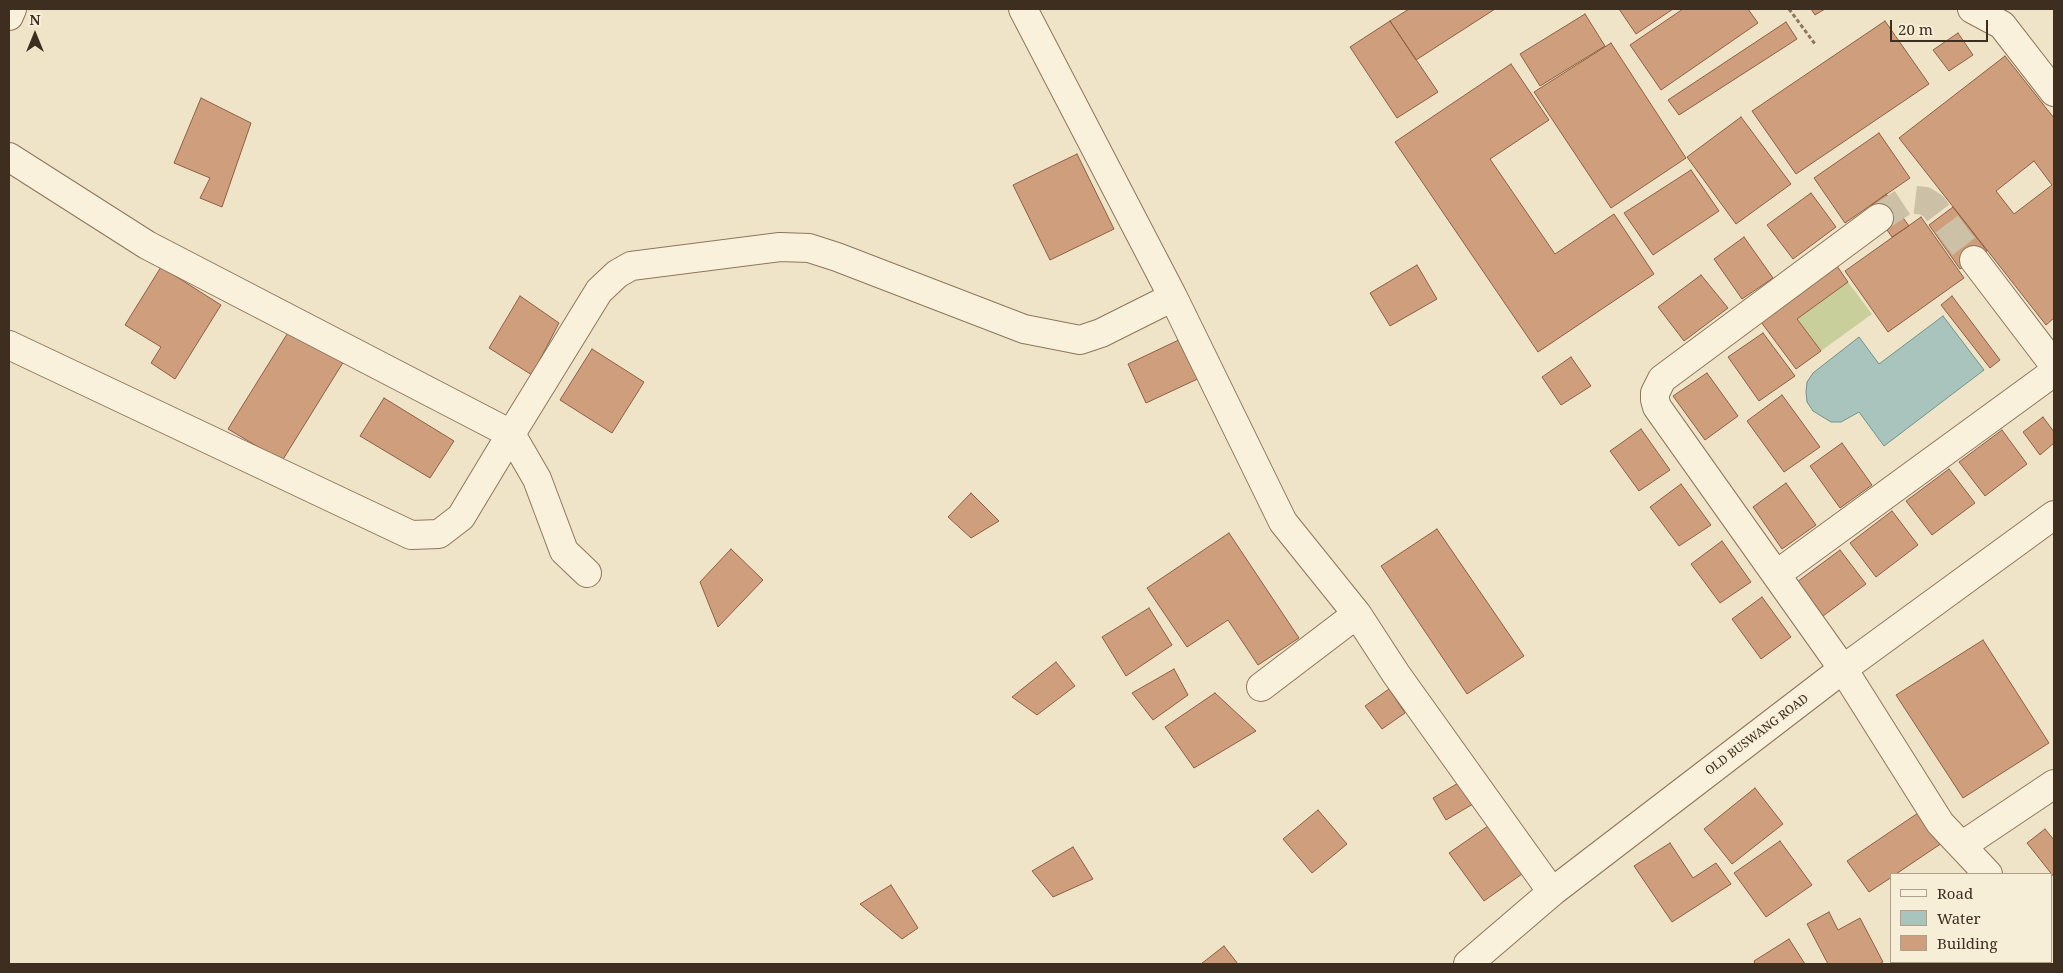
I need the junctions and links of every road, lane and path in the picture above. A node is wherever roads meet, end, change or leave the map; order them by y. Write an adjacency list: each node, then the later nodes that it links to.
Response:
1 (12, 9): 5 (street)
2 (1023, 9): 11 (street)
3 (1789, 9): 6 (path)
4 (1972, 9): 7 (street)
5 (9, 16)
6 (1815, 44)
7 (2054, 92)
8 (9, 157): 15 (street)
9 (1879, 218): 18 (street)
10 (1974, 260): 13 (street)
11 (1173, 297): 15 (street); 19 (street)
12 (9, 345): 15 (street)
13 (2054, 365)
14 (2054, 372): 18 (street)
15 (511, 434): 17 (street)
16 (2054, 515): 20 (street, OLD BUSWANG ROAD)
17 (587, 573)
18 (1777, 574): 20 (street)
19 (1357, 614): 21 (street); 25 (street)
20 (1844, 669): 23 (street); 25 (street, OLD BUSWANG ROAD)
21 (1261, 687)
22 (2054, 784): 23 (street)
23 (1963, 845): 24 (street)
24 (1987, 873)
25 (1552, 892): 26 (street, OLD BUSWANG ROAD)
26 (1468, 964)

